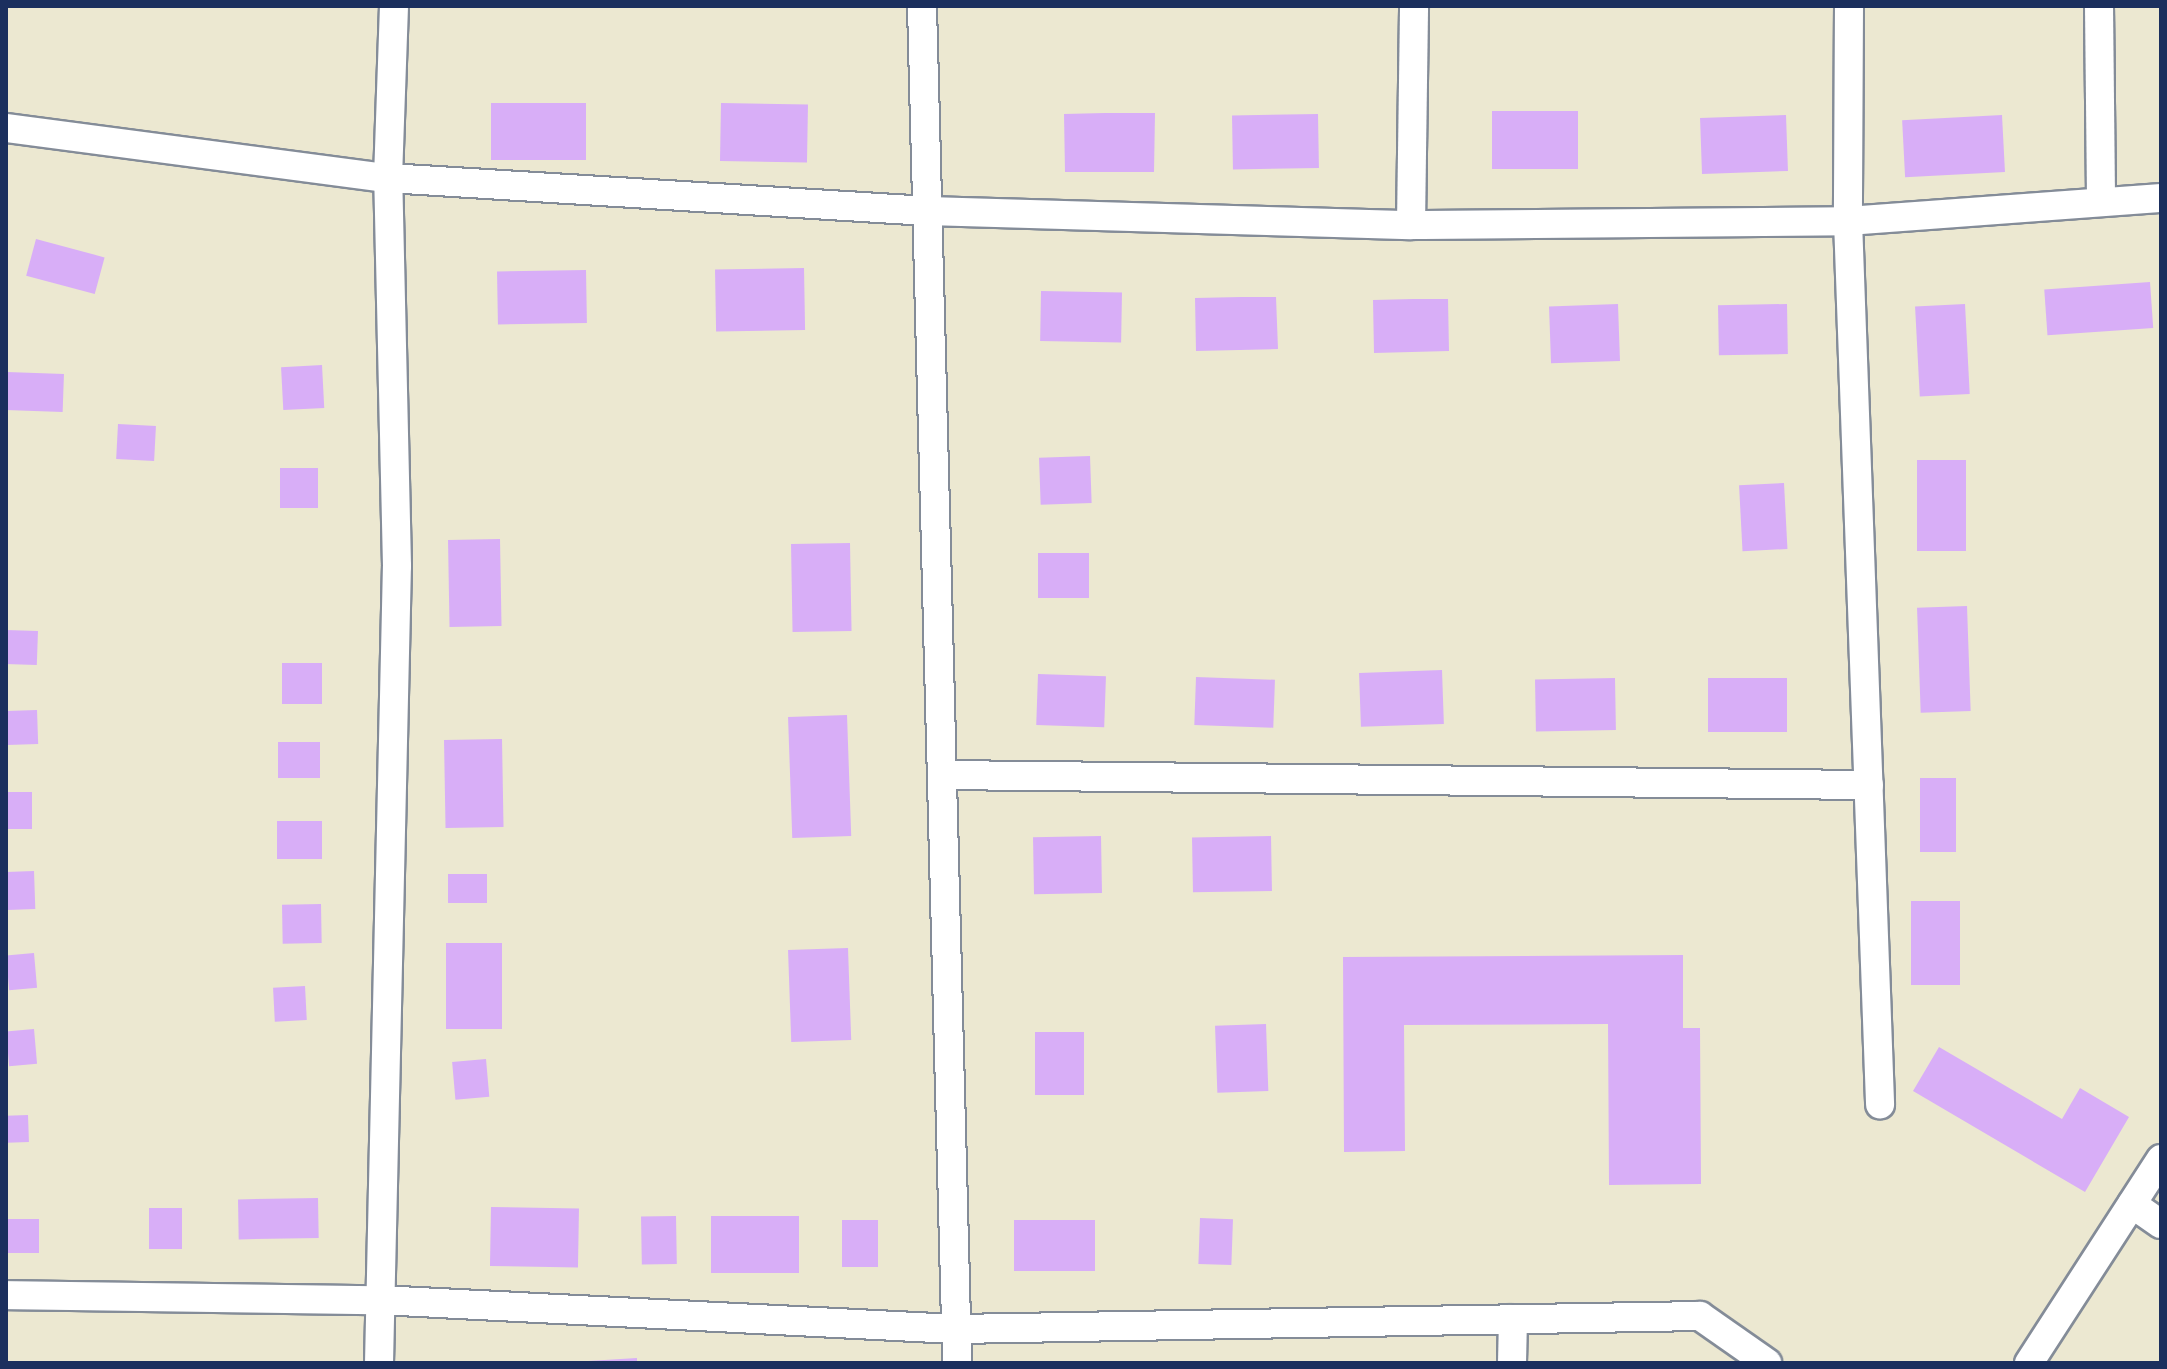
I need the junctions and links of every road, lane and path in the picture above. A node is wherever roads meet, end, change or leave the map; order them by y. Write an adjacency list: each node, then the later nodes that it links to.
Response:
1 (394, 6): 7 (street)
2 (922, 6): 10 (street)
3 (1414, 6): 12 (street)
4 (1849, 6): 11 (street)
5 (2099, 6): 9 (street)
6 (6, 128): 7 (street)
7 (388, 178): 10 (street); 20 (street)
8 (2161, 198): 9 (street)
9 (2101, 202): 11 (street)
10 (928, 211): 12 (street); 13 (street)
11 (1848, 221): 12 (street); 14 (street)
12 (1411, 225)
13 (942, 775): 14 (street); 22 (street)
14 (1869, 785): 15 (street)
15 (1880, 1104)
16 (2161, 1159): 17 (street)
17 (2132, 1204): 18 (street); 27 (street)
18 (2161, 1224)
19 (6, 1295): 20 (street)
20 (379, 1300): 22 (street); 23 (street)
21 (1513, 1319): 22 (street); 25 (street); 26 (street)
22 (956, 1329): 24 (street)
23 (379, 1363)
24 (957, 1363)
25 (1512, 1363)
26 (1767, 1363)
27 (2029, 1363)

